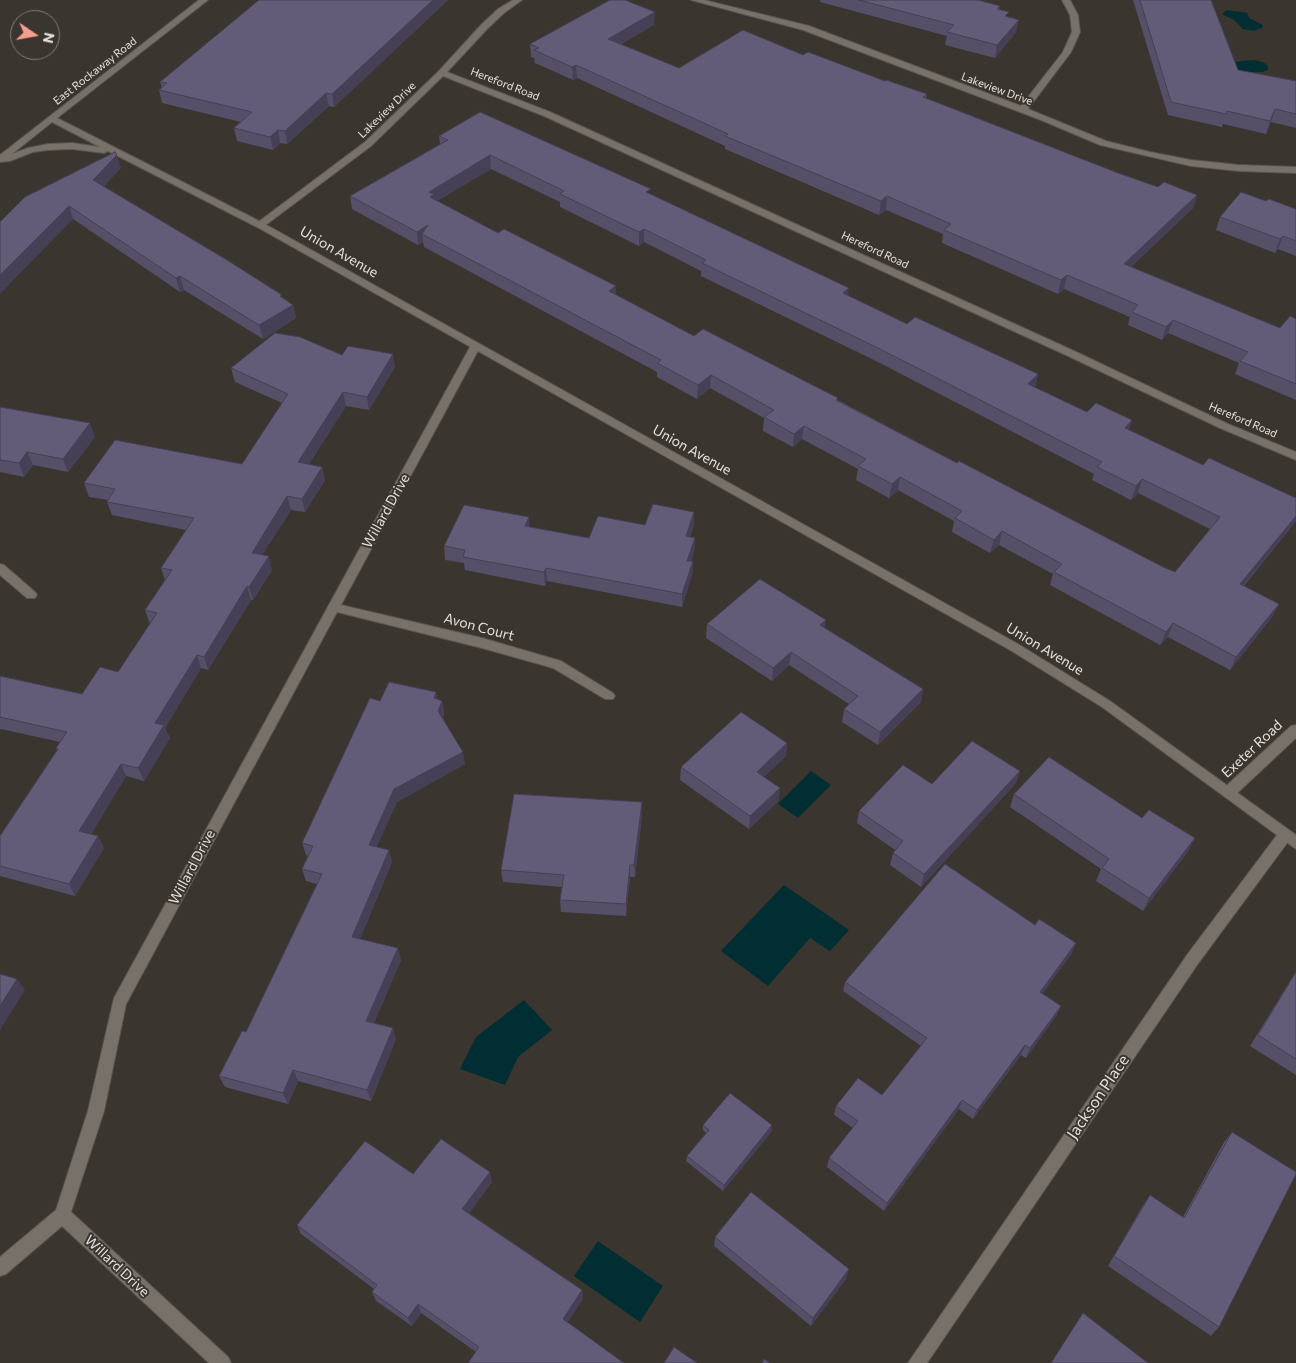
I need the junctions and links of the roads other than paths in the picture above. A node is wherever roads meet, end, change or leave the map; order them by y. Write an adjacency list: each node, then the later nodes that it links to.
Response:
1 (204, 0): 7 (street, East Rockaway Road)
2 (518, 0): 5 (street, Lakeview Drive)
3 (695, 0): 6 (street, Lakeview Drive)
4 (1066, 0): 6 (street)
5 (442, 73): 11 (street, Lakeview Drive); 13 (street, Hereford Road)
6 (1022, 111): 10 (street, Lakeview Drive)
7 (52, 119): 8 (street, Union Avenue); 9 (street, East Rockaway Road)
8 (119, 153): 9 (street); 11 (street, Union Avenue)
9 (0, 161)
10 (1296, 170)
11 (260, 225): 12 (street, Union Avenue)
12 (475, 347): 16 (street, Willard Drive); 19 (street, Union Avenue)
13 (1296, 456)
14 (0, 568): 15 (street)
15 (31, 595)
16 (334, 607): 17 (street, Avon Court); 21 (street, Willard Drive)
17 (609, 696)
18 (1296, 730): 19 (street, Exeter Road)
19 (1229, 792): 20 (street, Union Avenue)
20 (1291, 839): 24 (street, Jackson Place)
21 (62, 1215): 22 (street); 23 (street, Willard Drive)
22 (0, 1268)
23 (222, 1363)
24 (917, 1363)

